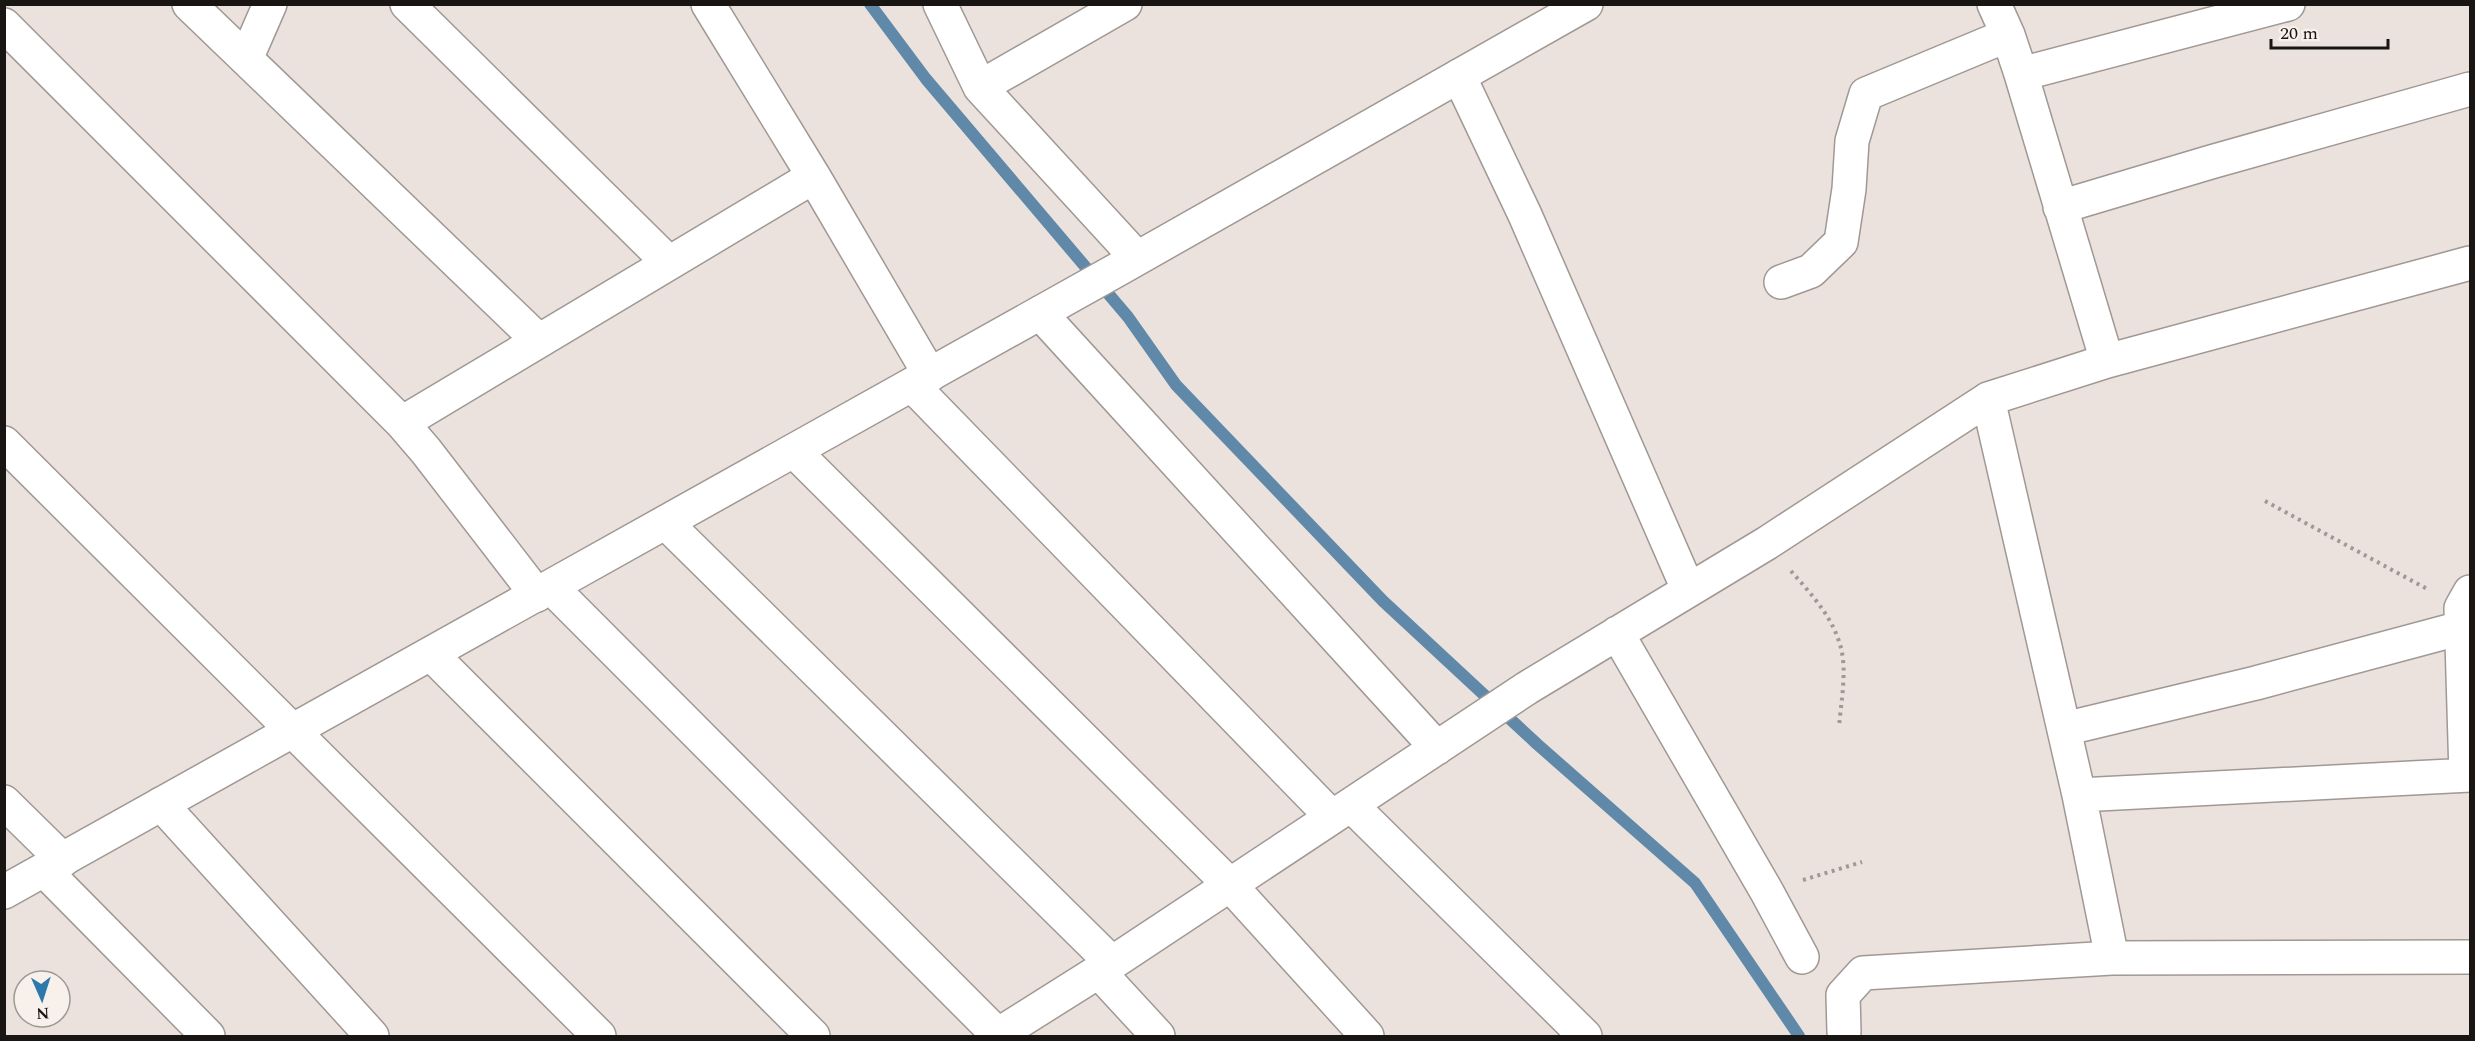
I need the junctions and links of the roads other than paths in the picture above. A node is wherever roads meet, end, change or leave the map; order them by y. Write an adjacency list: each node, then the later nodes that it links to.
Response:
1 (189, 4): 12 (street)
2 (270, 4): 12 (street)
3 (407, 4): 19 (street)
4 (708, 4): 17 (street)
5 (940, 4): 15 (street)
6 (1125, 4): 15 (street)
7 (1586, 4): 14 (street)
8 (1994, 4): 11 (street)
9 (2288, 4): 13 (street)
10 (4, 25): 28 (street)
11 (2008, 35): 13 (street); 22 (street)
12 (246, 59): 24 (street)
13 (2020, 74): 18 (street)
14 (1459, 76): 20 (street); 32 (street)
15 (980, 87): 20 (street)
16 (2470, 89): 18 (street)
17 (813, 177): 19 (street); 26 (street)
18 (2060, 207): 25 (street)
19 (669, 263): 24 (street)
20 (1129, 263): 23 (street)
21 (2470, 263): 25 (street)
22 (1781, 282)
23 (1050, 307): 26 (street); 39 (street)
24 (539, 341): 28 (street)
25 (2107, 361): 27 (street)
26 (921, 380): 30 (street); 44 (street)
27 (1988, 399): 32 (street); 37 (street)
28 (402, 423): 33 (street)
29 (4, 443): 38 (street)
30 (794, 451): 31 (street); 46 (street)
31 (666, 523): 33 (street); 51 (street)
32 (1688, 589): 35 (street)
33 (544, 591): 36 (street); 57 (street)
34 (2464, 609): 37 (street); 40 (street)
35 (1617, 633): 39 (street); 48 (street)
36 (431, 654): 38 (street); 56 (street)
37 (2064, 729): 41 (street)
38 (293, 730): 43 (street); 55 (street)
39 (1448, 740): 44 (street)
40 (2468, 775): 41 (street)
41 (2079, 795): 50 (street)
42 (4, 802): 45 (street)
43 (161, 804): 45 (street); 54 (street)
44 (1342, 811): 46 (street); 60 (street)
45 (54, 865): 47 (street); 53 (street)
46 (1230, 885): 51 (street); 59 (street)
47 (4, 892)
48 (1802, 957)
49 (2470, 957): 50 (street)
50 (2112, 958): 52 (street)
51 (1105, 968): 57 (street); 58 (street)
52 (1844, 1032)
53 (208, 1036)
54 (372, 1036)
55 (599, 1036)
56 (813, 1036)
57 (997, 1036)
58 (1158, 1036)
59 (1367, 1036)
60 (1585, 1036)

